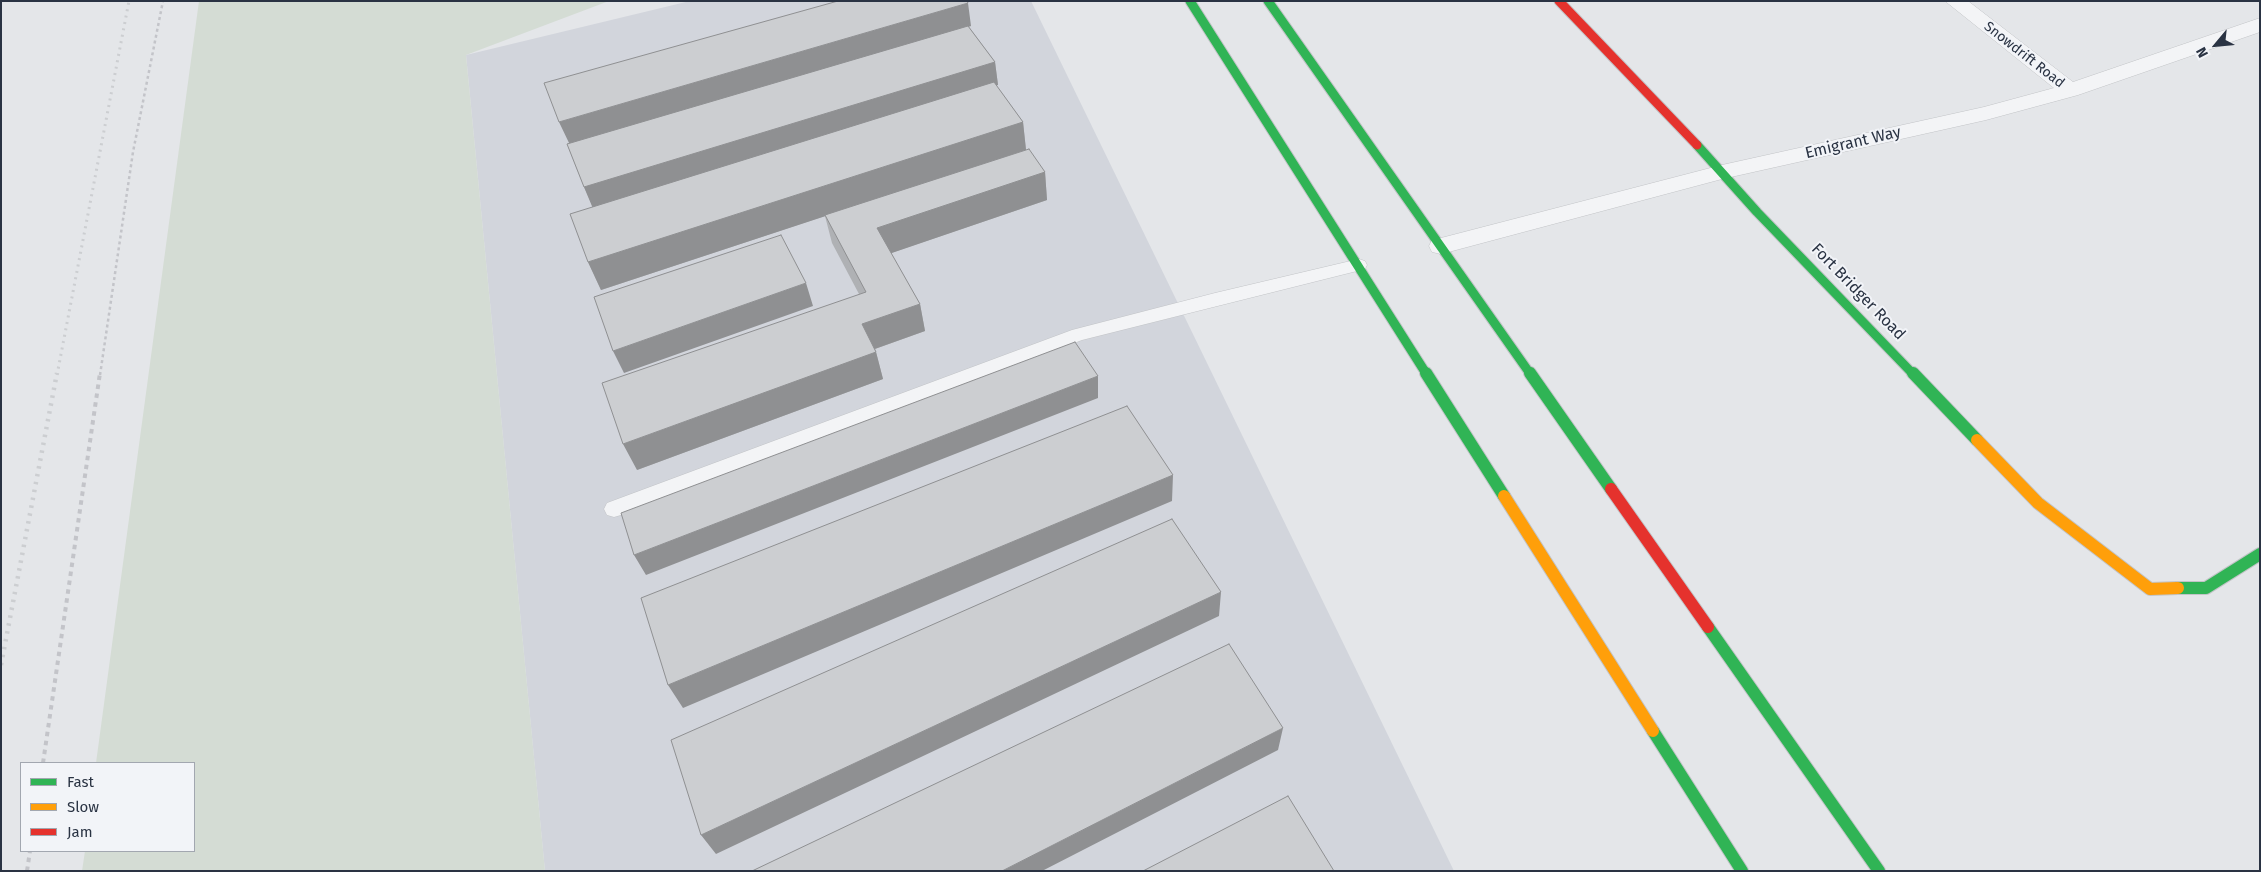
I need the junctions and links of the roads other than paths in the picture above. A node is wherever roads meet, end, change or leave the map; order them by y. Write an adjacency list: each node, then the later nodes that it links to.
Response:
1 (1190, 1): 9 (main road)
2 (1268, 1): 8 (main road)
3 (1559, 1): 7 (main road, Fort Bridger Road)
4 (1955, 1): 6 (street, Snowdrift Road)
5 (2260, 24): 6 (street, Emigrant Way)
6 (2070, 90): 7 (street, Emigrant Way)
7 (1722, 172): 8 (street, Emigrant Way); 11 (main road, Fort Bridger Road)
8 (1441, 246): 13 (main road)
9 (1359, 265): 10 (lane); 12 (main road)
10 (614, 509)
11 (2260, 554)
12 (1742, 871)
13 (1879, 871)

